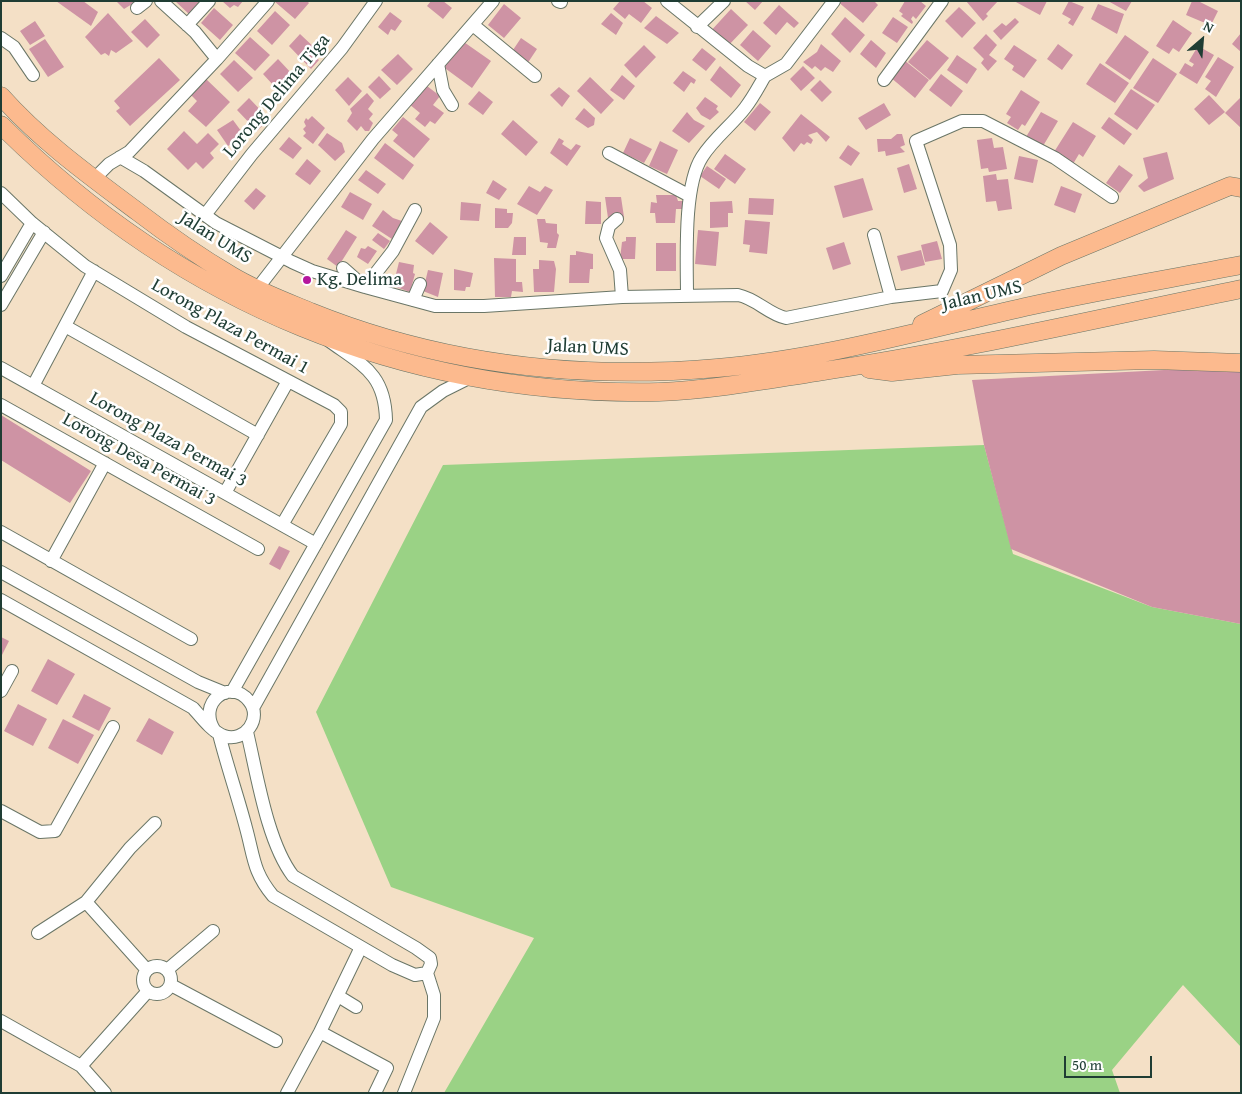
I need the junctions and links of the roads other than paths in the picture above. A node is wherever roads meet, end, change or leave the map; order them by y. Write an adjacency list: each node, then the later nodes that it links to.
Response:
1 (161, 1): 10 (street)
2 (209, 1): 10 (street)
3 (268, 1): 14 (street)
4 (376, 1): 31 (street, Lorong Delima Tiga)
5 (667, 1): 12 (street)
6 (724, 1): 12 (street)
7 (834, 1): 18 (street)
8 (942, 1): 19 (street)
9 (490, 2): 11 (street)
10 (188, 25): 14 (street)
11 (473, 25): 15 (street); 17 (street)
12 (697, 27): 18 (street)
13 (1, 38): 16 (street)
14 (218, 59): 24 (street)
15 (438, 64): 21 (street); 36 (street)
16 (33, 75)
17 (535, 76)
18 (765, 76): 28 (street)
19 (884, 80)
20 (1, 96): 25 (highway, Jalan UMS)
21 (452, 106)
22 (1, 125): 51 (highway, Jalan UMS)
23 (609, 153): 28 (street)
24 (120, 157): 25 (street); 31 (street)
25 (94, 179): 43 (highway, Jalan UMS)
26 (1240, 188): 52 (highway)
27 (1, 192): 33 (street, Lorong Plaza Permai 1)
28 (690, 196): 45 (street)
29 (1112, 197): 47 (street)
30 (415, 210): 42 (street)
31 (205, 215): 36 (street)
32 (618, 219): 46 (street)
33 (32, 222): 34 (street, Lorong Plaza Permai 1); 40 (street)
34 (44, 232): 39 (street, Lorong Plaza Permai 1); 49 (street)
35 (874, 234): 47 (street)
36 (282, 256): 42 (street); 43 (street)
37 (1241, 265): 52 (highway, Jalan UMS)
38 (343, 268): 42 (street)
39 (94, 271): 50 (street); 57 (street, Lorong Plaza Permai 1)
40 (1, 276)
41 (420, 284): 48 (street)
42 (365, 287): 48 (street)
43 (257, 289): 52 (highway, Jalan UMS)
44 (1241, 289): 54 (highway, Jalan UMS)
45 (687, 295): 46 (street); 47 (street)
46 (622, 297): 48 (street)
47 (891, 297)
48 (413, 300)
49 (1, 305)
50 (65, 326): 58 (street); 60 (street)
51 (321, 336): 56 (highway, Jalan UMS); 65 (street)
52 (897, 337)
53 (1241, 363): 54 (highway)
54 (851, 367): 56 (highway, Jalan UMS)
55 (1, 368): 58 (street, Lorong Plaza Permai 3)
56 (471, 377): 74 (street)
57 (288, 381): 60 (street); 63 (street, Lorong Plaza Permai 1)
58 (33, 386): 62 (street, Lorong Plaza Permai 3)
59 (1, 405): 61 (street, Lorong Desa Permai 3)
60 (258, 435): 62 (street)
61 (105, 463): 66 (street, Lorong Desa Permai 3); 67 (street)
62 (225, 493): 63 (street, Lorong Plaza Permai 3)
63 (282, 524): 65 (street, Lorong Plaza Permai 3)
64 (1, 532): 67 (street)
65 (316, 544): 73 (street)
66 (258, 549)
67 (51, 561): 70 (street)
68 (1, 572): 73 (street)
69 (1, 600): 77 (street)
70 (191, 639)
71 (12, 671): 72 (street)
72 (1, 691)
73 (228, 692): 74 (street); 77 (street)
74 (253, 708): 76 (street)
75 (113, 728): 78 (street)
76 (247, 732): 77 (street); 86 (street)
77 (217, 733): 83 (street)
78 (1, 811)
79 (155, 823): 80 (street)
80 (86, 902): 82 (street); 84 (street)
81 (213, 931): 85 (street)
82 (38, 933)
83 (361, 947): 86 (street); 89 (street)
84 (147, 970): 85 (street); 88 (street)
85 (167, 970): 87 (street)
86 (427, 973): 98 (street)
87 (171, 985): 88 (street); 93 (street)
88 (148, 991): 94 (street)
89 (338, 996): 90 (street); 92 (street)
90 (356, 1008)
91 (1, 1021): 94 (street)
92 (320, 1032): 96 (street); 97 (street)
93 (276, 1041)
94 (81, 1066): 95 (street)
95 (105, 1093)
96 (287, 1093)
97 (375, 1093)
98 (404, 1093)

